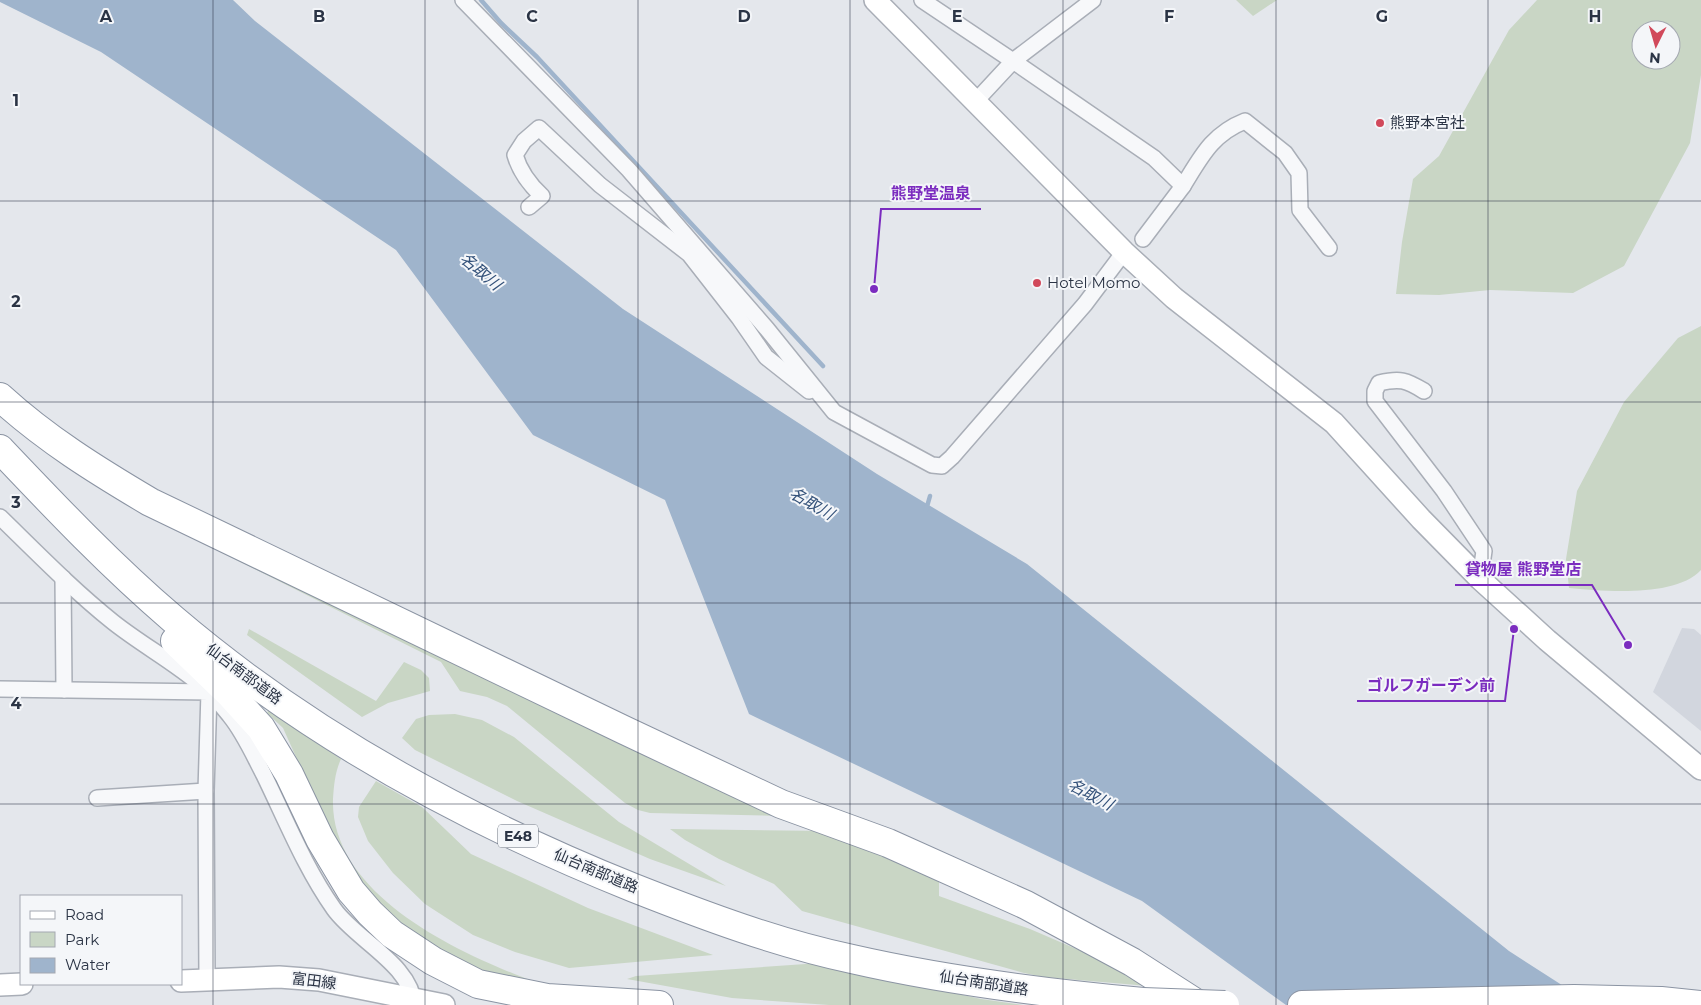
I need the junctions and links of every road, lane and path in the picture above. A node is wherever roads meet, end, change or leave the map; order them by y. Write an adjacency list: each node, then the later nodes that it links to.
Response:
1 (463, 0): 14 (street)
2 (875, 0): 6 (street)
3 (922, 0): 5 (street)
4 (1093, 0): 5 (street)
5 (1013, 61): 6 (street); 7 (street)
6 (974, 102): 11 (street)
7 (1183, 186): 9 (street); 10 (street)
8 (529, 207): 14 (street)
9 (1143, 239)
10 (1329, 248)
11 (1124, 252): 14 (street); 19 (street)
12 (1424, 392): 19 (street)
13 (0, 397): 33 (highway)
14 (830, 407)
15 (0, 449): 34 (highway, 仙台南部道路 / E48, bridge)
16 (0, 467): 32 (highway)
17 (0, 517): 18 (street)
18 (63, 578): 21 (street); 22 (street)
19 (1480, 579): 23 (street)
20 (0, 689): 21 (street)
21 (64, 690): 22 (street)
22 (209, 692): 24 (street); 30 (street)
23 (1701, 770)
24 (206, 791): 25 (street); 26 (street)
25 (98, 798)
26 (207, 980): 27 (street, 富田線); 30 (street, 富田線)
27 (182, 981)
28 (20, 984): 29 (street)
29 (0, 985)
30 (414, 1002): 31 (street, 富田線)
31 (444, 1005)
32 (659, 1005)
33 (1200, 1005)
34 (1225, 1005)
35 (1302, 1005): 36 (highway)
36 (1701, 1005)

